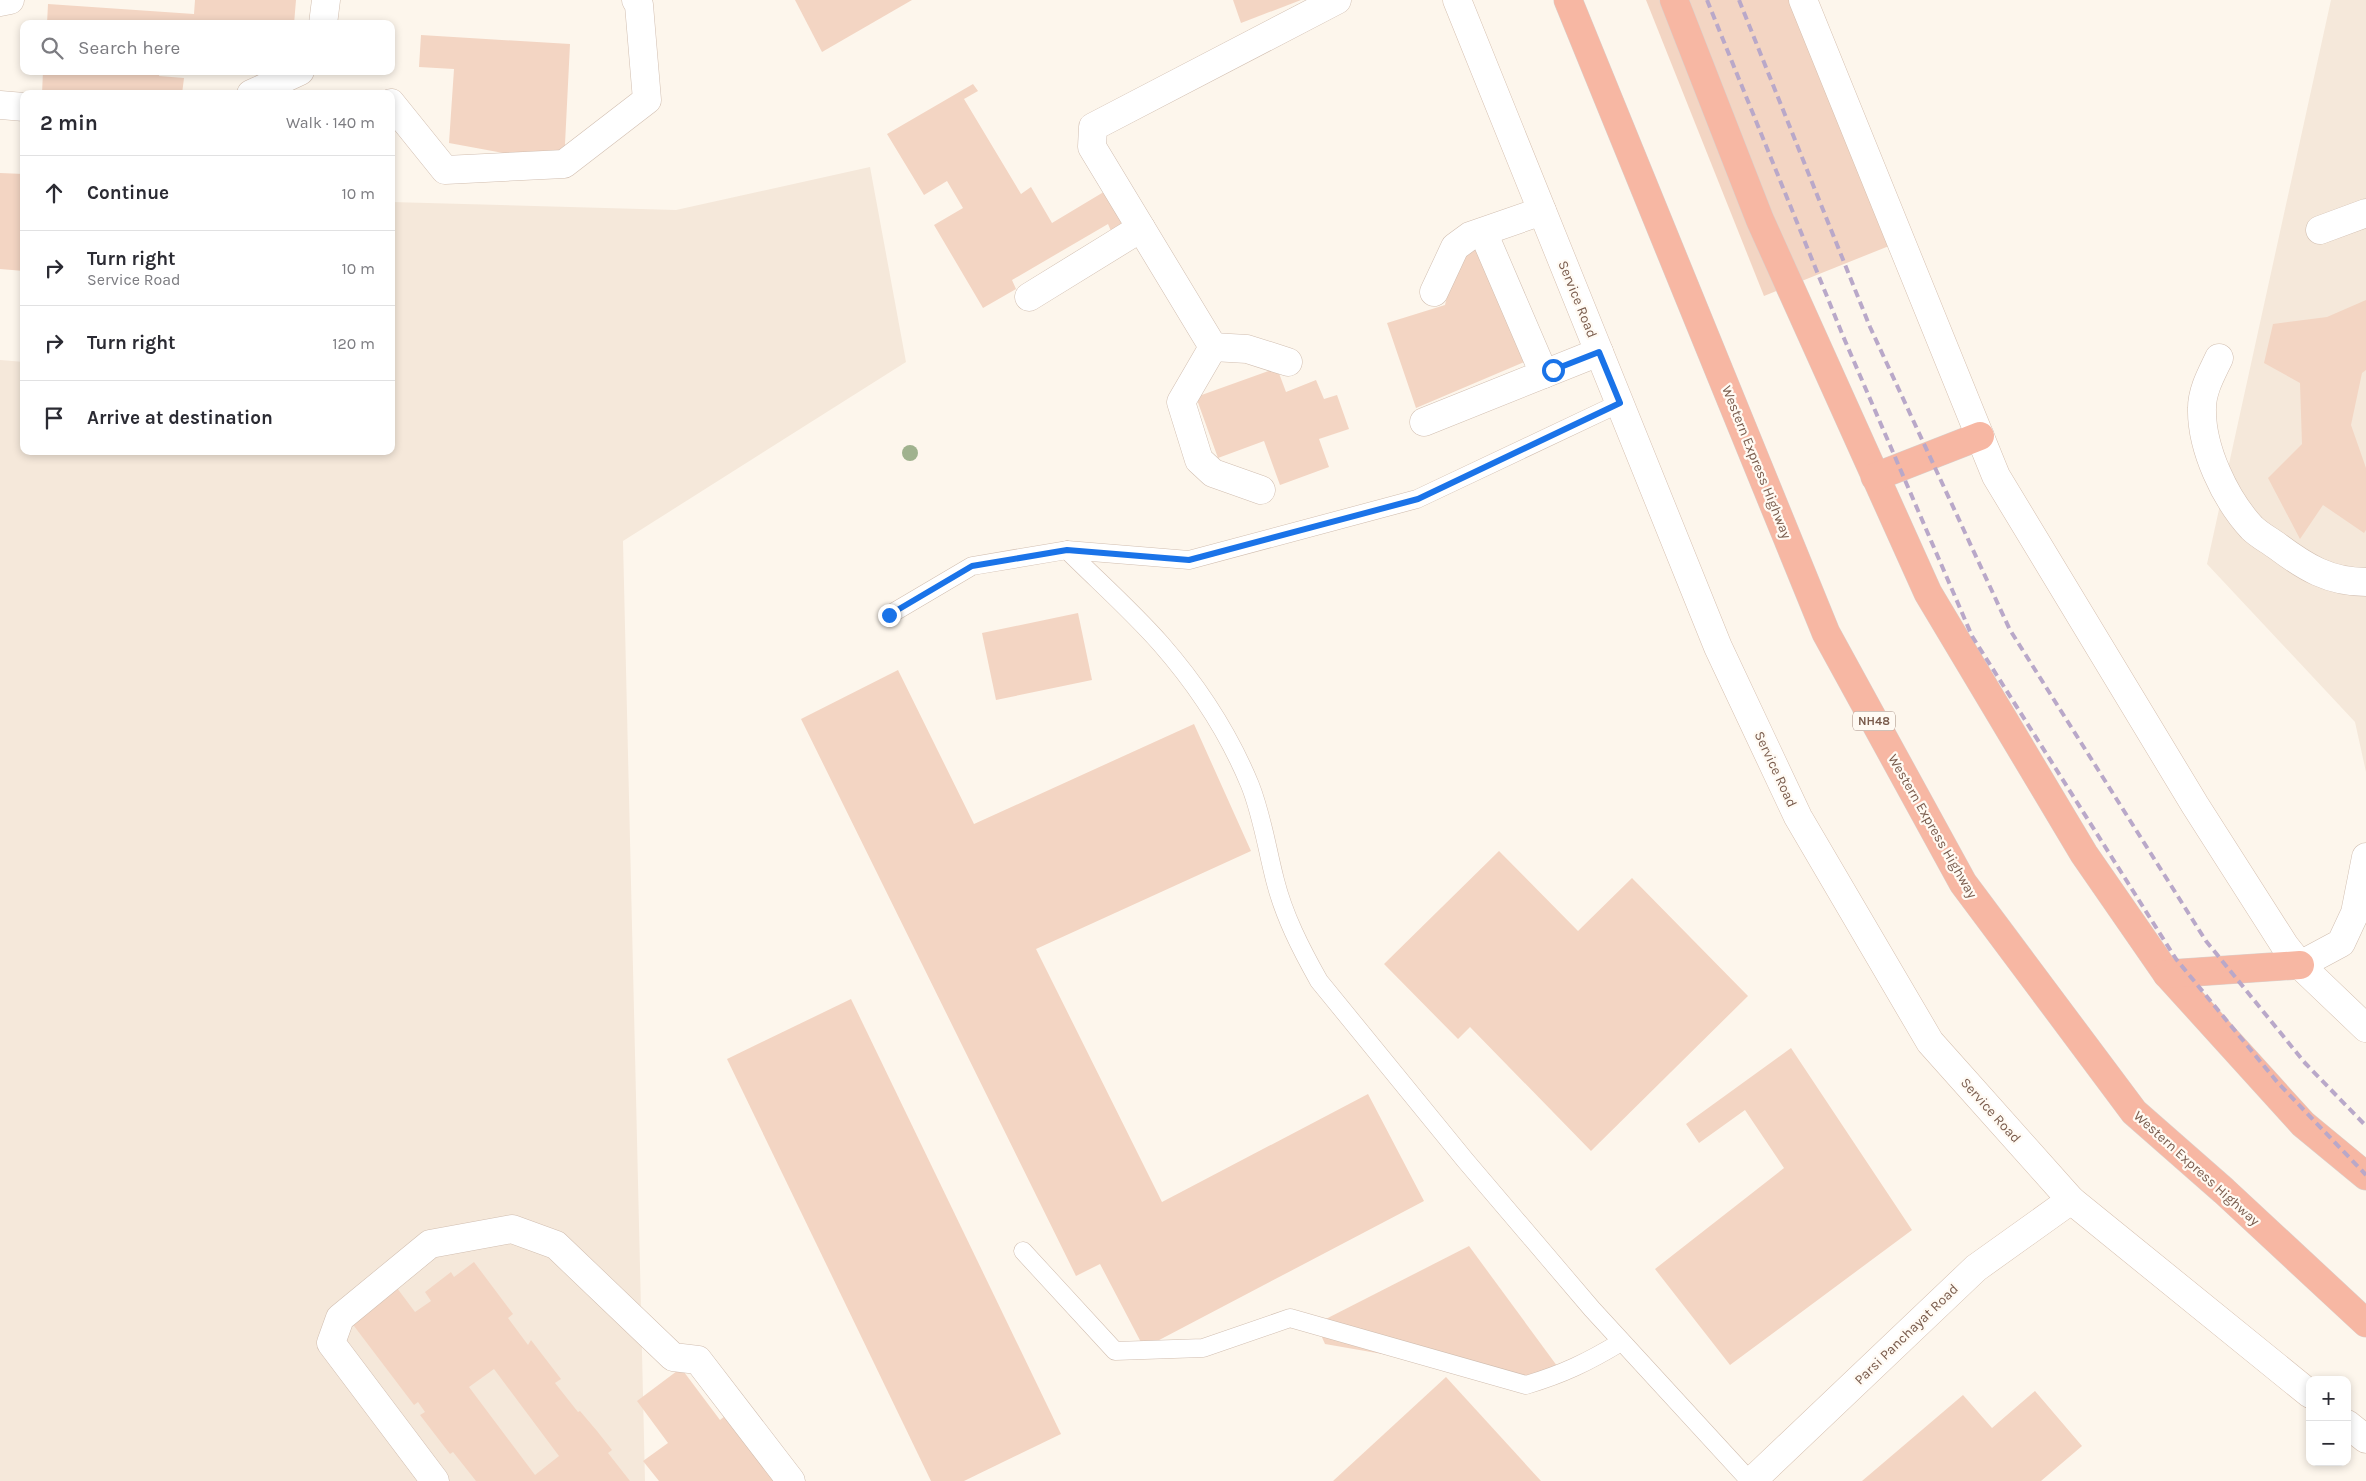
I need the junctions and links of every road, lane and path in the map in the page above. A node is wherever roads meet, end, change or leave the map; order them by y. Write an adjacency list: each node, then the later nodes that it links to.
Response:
1 (10, 0): 9 (street)
2 (326, 0): 10 (street)
3 (636, 0): 15 (street)
4 (1337, 0): 18 (street)
5 (1457, 0): 16 (street, Service Road)
6 (1568, 0): 43 (highway, Western Express Highway / NH48)
7 (1674, 0): 31 (highway)
8 (1803, 0): 30 (street)
9 (0, 2)
10 (324, 20)
11 (291, 75): 12 (street)
12 (260, 90)
13 (0, 105): 14 (street)
14 (20, 107)
15 (395, 108)
16 (1542, 211): 20 (street); 24 (street, Service Road)
17 (2366, 213): 19 (street)
18 (1141, 228): 22 (street); 23 (street)
19 (2320, 230)
20 (1483, 232): 21 (street); 27 (street)
21 (1434, 292)
22 (1029, 297)
23 (1213, 347): 26 (street); 32 (street)
24 (1599, 352): 27 (street); 28 (street, Service Road)
25 (2219, 358): 34 (street)
26 (1288, 362)
27 (1544, 374): 29 (street)
28 (1620, 403): 33 (lane); 41 (street, Service Road)
29 (1424, 422)
30 (1980, 436): 31 (highway); 37 (street)
31 (1875, 477): 38 (highway)
32 (1261, 490)
33 (1067, 550): 35 (lane); 44 (lane)
34 (2366, 582)
35 (889, 615)
36 (2366, 857): 37 (street)
37 (2300, 965): 38 (highway); 39 (street)
38 (2167, 974): 40 (highway)
39 (2366, 1028)
40 (2366, 1176)
41 (2071, 1200): 45 (street, Service Road); 50 (street, Parsi Panchayat Road)
42 (1023, 1251): 44 (lane)
43 (2366, 1323)
44 (1621, 1342): 50 (lane)
45 (2306, 1391)
46 (2351, 1427): 47 (street)
47 (2366, 1439)
48 (435, 1481): 49 (street)
49 (791, 1481)
50 (1751, 1481)

